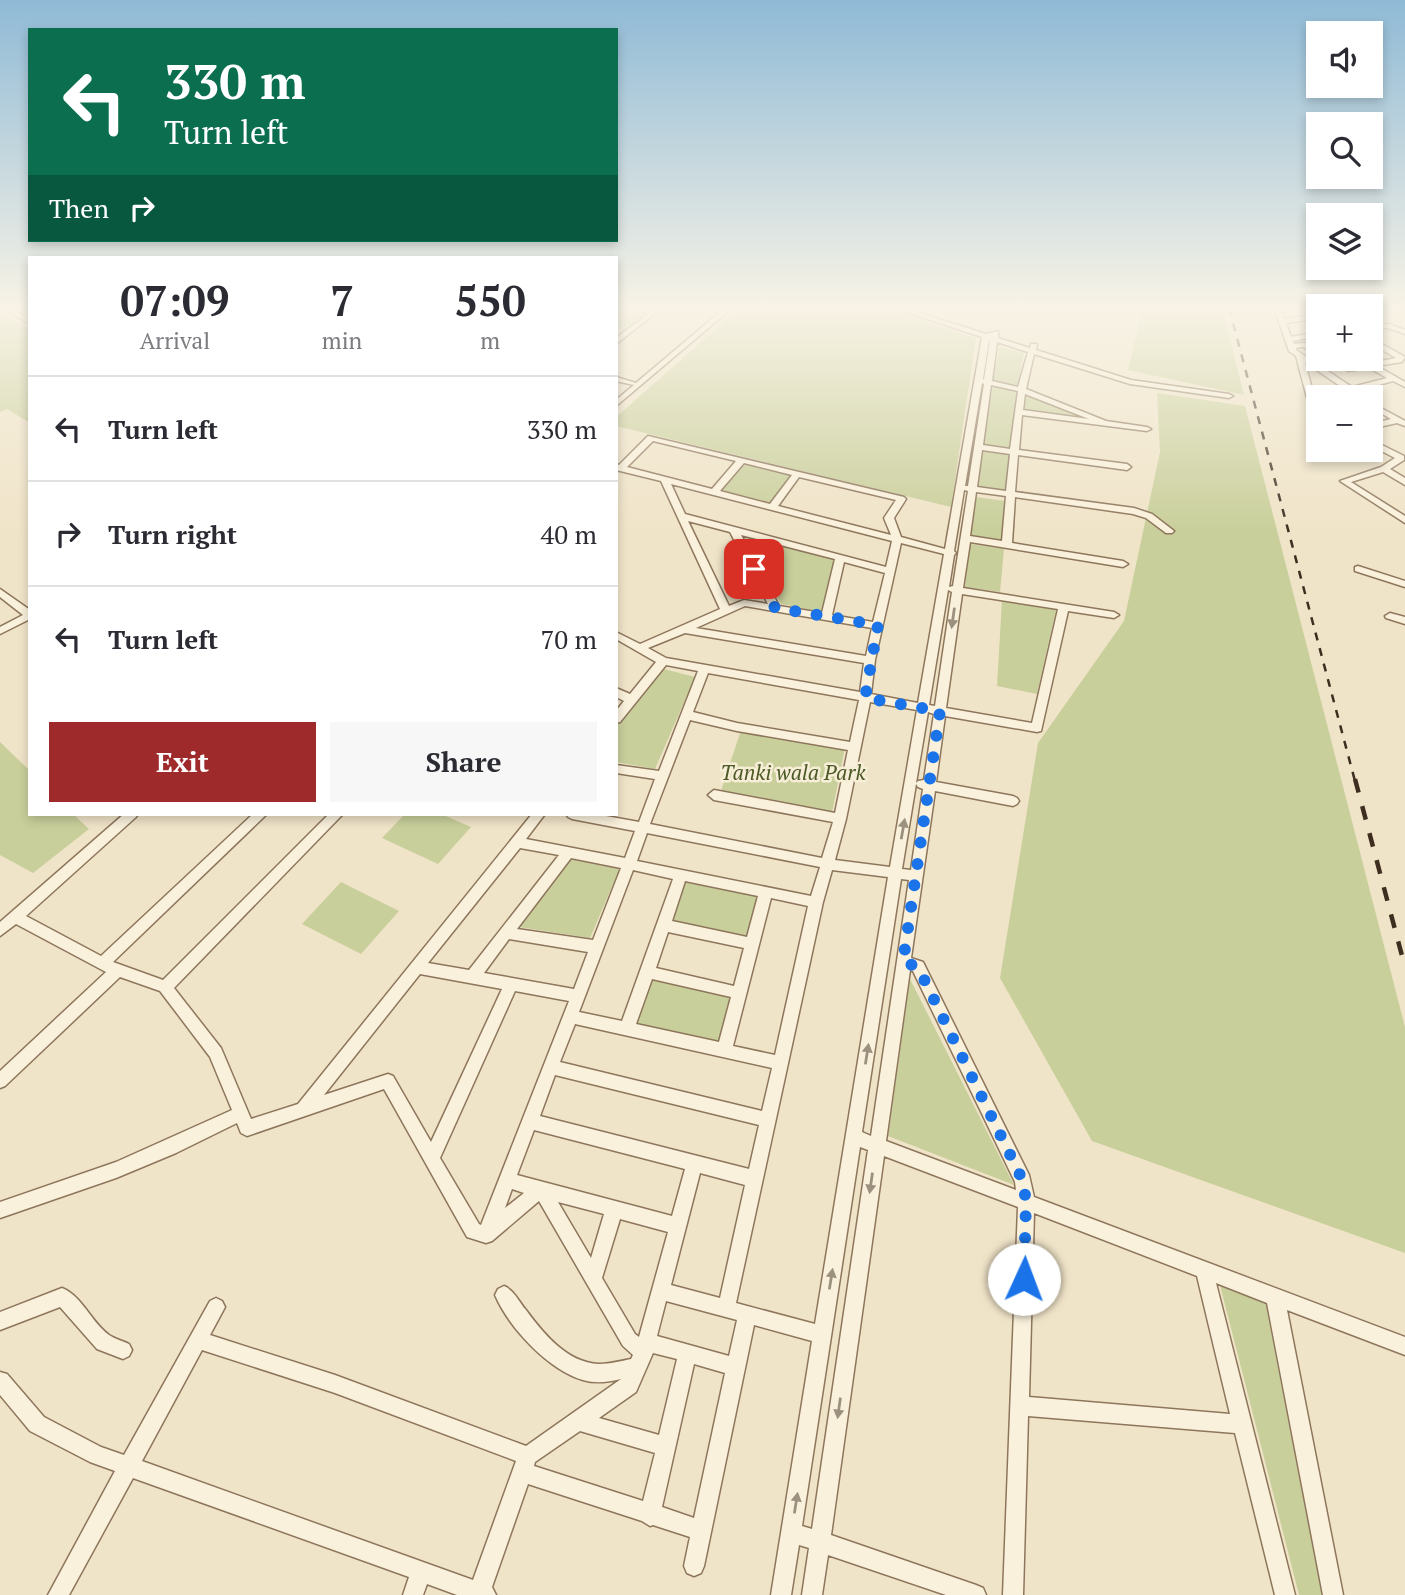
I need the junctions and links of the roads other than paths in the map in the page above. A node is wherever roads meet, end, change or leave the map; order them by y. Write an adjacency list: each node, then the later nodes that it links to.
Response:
1 (641, 382): 11 (street)
2 (984, 382): 18 (street)
3 (984, 382): 28 (street)
4 (990, 382): 8 (street)
5 (1024, 382): 8 (street)
6 (1147, 382): 10 (street)
7 (632, 383): 9 (street)
8 (1022, 390): 12 (street); 15 (street)
9 (618, 394)
10 (1228, 396)
11 (618, 402)
12 (1019, 412): 15 (street); 20 (street)
13 (1383, 412): 14 (street)
14 (1401, 422): 16 (street)
15 (1102, 423): 17 (street)
16 (1383, 425)
17 (1147, 429)
18 (979, 447): 20 (street); 28 (street)
19 (1383, 448): 24 (street)
20 (1014, 451): 23 (street); 30 (street)
21 (742, 460): 22 (street); 25 (street); 29 (street)
22 (618, 467): 26 (street)
23 (1127, 467)
24 (1384, 469): 27 (street); 33 (street)
25 (797, 474): 31 (street); 37 (street)
26 (664, 479): 29 (street); 32 (street)
27 (1405, 482)
28 (967, 488): 30 (street); 36 (street); 39 (street)
29 (715, 492): 31 (street)
30 (1011, 494): 35 (street); 38 (street)
31 (772, 507): 37 (street)
32 (681, 516): 34 (street); 51 (street)
33 (1405, 520)
34 (734, 530): 40 (street); 50 (street)
35 (1169, 531)
36 (965, 538): 38 (street); 46 (street)
37 (897, 540): 39 (street); 43 (street)
38 (1007, 545): 41 (street)
39 (951, 553): 46 (street)
40 (840, 558): 43 (street); 56 (street)
41 (1123, 564)
42 (1358, 569): 45 (street)
43 (890, 571): 58 (street)
44 (0, 582): 48 (street)
45 (1405, 584)
46 (951, 589): 49 (street); 69 (street); 70 (street, one-way to 70)
47 (0, 592): 52 (street)
48 (28, 603)
49 (1064, 607): 53 (street); 70 (street)
50 (775, 608): 51 (street); 56 (street)
51 (726, 611): 59 (street)
52 (28, 613)
53 (1114, 615)
54 (28, 616): 60 (street)
55 (1390, 616): 57 (street)
56 (826, 617): 58 (street)
57 (1405, 621)
58 (878, 625): 63 (street)
59 (684, 629): 62 (street); 63 (street)
60 (0, 631)
61 (619, 637): 62 (street)
62 (640, 649): 64 (street)
63 (870, 660): 67 (street)
64 (663, 661): 65 (street); 68 (street)
65 (704, 669): 67 (street); 71 (street)
66 (618, 693): 68 (street)
67 (865, 698): 69 (street); 73 (street)
68 (632, 700): 72 (street)
69 (924, 708): 70 (street); 76 (street)
70 (940, 711): 77 (street)
71 (687, 715): 73 (street); 75 (street)
72 (618, 717)
73 (855, 747): 85 (street)
74 (618, 769): 75 (street)
75 (663, 776): 86 (street)
76 (911, 782): 77 (street); 91 (street, one-way to 76)
77 (929, 785): 79 (street); 93 (street)
78 (715, 795): 85 (street)
79 (1013, 801)
80 (130, 816): 96 (street)
81 (259, 816): 103 (street)
82 (335, 816): 108 (street)
83 (537, 816): 87 (street)
84 (582, 816): 86 (street)
85 (840, 819): 89 (street)
86 (642, 828): 89 (street); 90 (street)
87 (517, 842): 88 (street); 104 (street)
88 (568, 853): 90 (street); 99 (street)
89 (829, 863): 91 (street); 95 (street)
90 (628, 865): 92 (street); 101 (street)
91 (896, 872): 93 (street); 121 (street, one-way to 91)
92 (681, 875): 94 (street); 97 (street)
93 (916, 876): 102 (street)
94 (766, 892): 95 (street); 100 (street)
95 (816, 902): 114 (street)
96 (16, 917): 98 (street); 103 (street)
97 (663, 925): 100 (street); 105 (street)
98 (0, 930)
99 (506, 933): 101 (street); 106 (street)
100 (753, 944): 109 (street)
101 (597, 947): 110 (street)
102 (903, 962): 122 (street); 128 (street)
103 (110, 967): 108 (street); 116 (street)
104 (416, 967): 106 (street); 117 (street)
105 (647, 972): 109 (street); 112 (street)
106 (472, 977): 107 (street)
107 (511, 984): 110 (street); 123 (street)
108 (165, 987): 118 (street)
109 (739, 993): 113 (street)
110 (578, 996): 111 (street)
111 (570, 1016): 112 (street); 115 (street)
112 (627, 1029): 113 (street)
113 (724, 1051): 114 (street)
114 (780, 1063): 119 (street)
115 (551, 1067): 119 (street); 120 (street)
116 (0, 1081)
117 (302, 1110): 118 (street); 123 (street)
118 (241, 1113): 130 (street)
119 (768, 1120): 125 (street)
120 (530, 1121): 124 (street); 126 (street)
121 (854, 1137): 122 (street); 142 (street, one-way to 121)
122 (877, 1146): 128 (street); 159 (street, one-way to 159)
123 (432, 1158): 132 (street)
124 (694, 1164): 125 (street); 131 (street)
125 (755, 1179): 139 (street)
126 (507, 1180): 127 (street); 132 (street)
127 (541, 1189): 129 (street); 132 (street); 134 (street)
128 (1026, 1202): 133 (street); 150 (street)
129 (614, 1209): 131 (street); 134 (street)
130 (0, 1210)
131 (678, 1226): 135 (street)
132 (486, 1235)
133 (1204, 1269): 137 (street); 152 (street)
134 (593, 1280): 146 (street)
135 (662, 1291): 139 (street); 146 (street)
136 (504, 1294): 146 (street)
137 (1275, 1296): 144 (street); 170 (street)
138 (216, 1307): 143 (street)
139 (726, 1309): 140 (street)
140 (747, 1314): 142 (street); 148 (street)
141 (0, 1321): 145 (street)
142 (822, 1335): 158 (street, one-way to 142)
143 (198, 1340): 154 (street); 155 (street)
144 (1405, 1346)
145 (123, 1350)
146 (643, 1354): 147 (street); 151 (street)
147 (687, 1354): 148 (street); 153 (street)
148 (736, 1367): 157 (street)
149 (0, 1381): 155 (street)
150 (1019, 1406): 152 (street); 168 (street)
151 (578, 1421): 153 (street); 154 (street)
152 (1242, 1424): 169 (street)
153 (666, 1447): 156 (street)
154 (525, 1464): 156 (street); 162 (street)
155 (128, 1466): 161 (street); 163 (street)
156 (650, 1516): 157 (street)
157 (701, 1530): 160 (street)
158 (791, 1532): 159 (street); 165 (street)
159 (820, 1542): 166 (street); 167 (street)
160 (694, 1566)
161 (421, 1572): 162 (street); 164 (street)
162 (483, 1594)
163 (58, 1595)
164 (412, 1595)
165 (781, 1595)
166 (812, 1595)
167 (976, 1595)
168 (1013, 1595)
169 (1285, 1595)
170 (1333, 1595)

